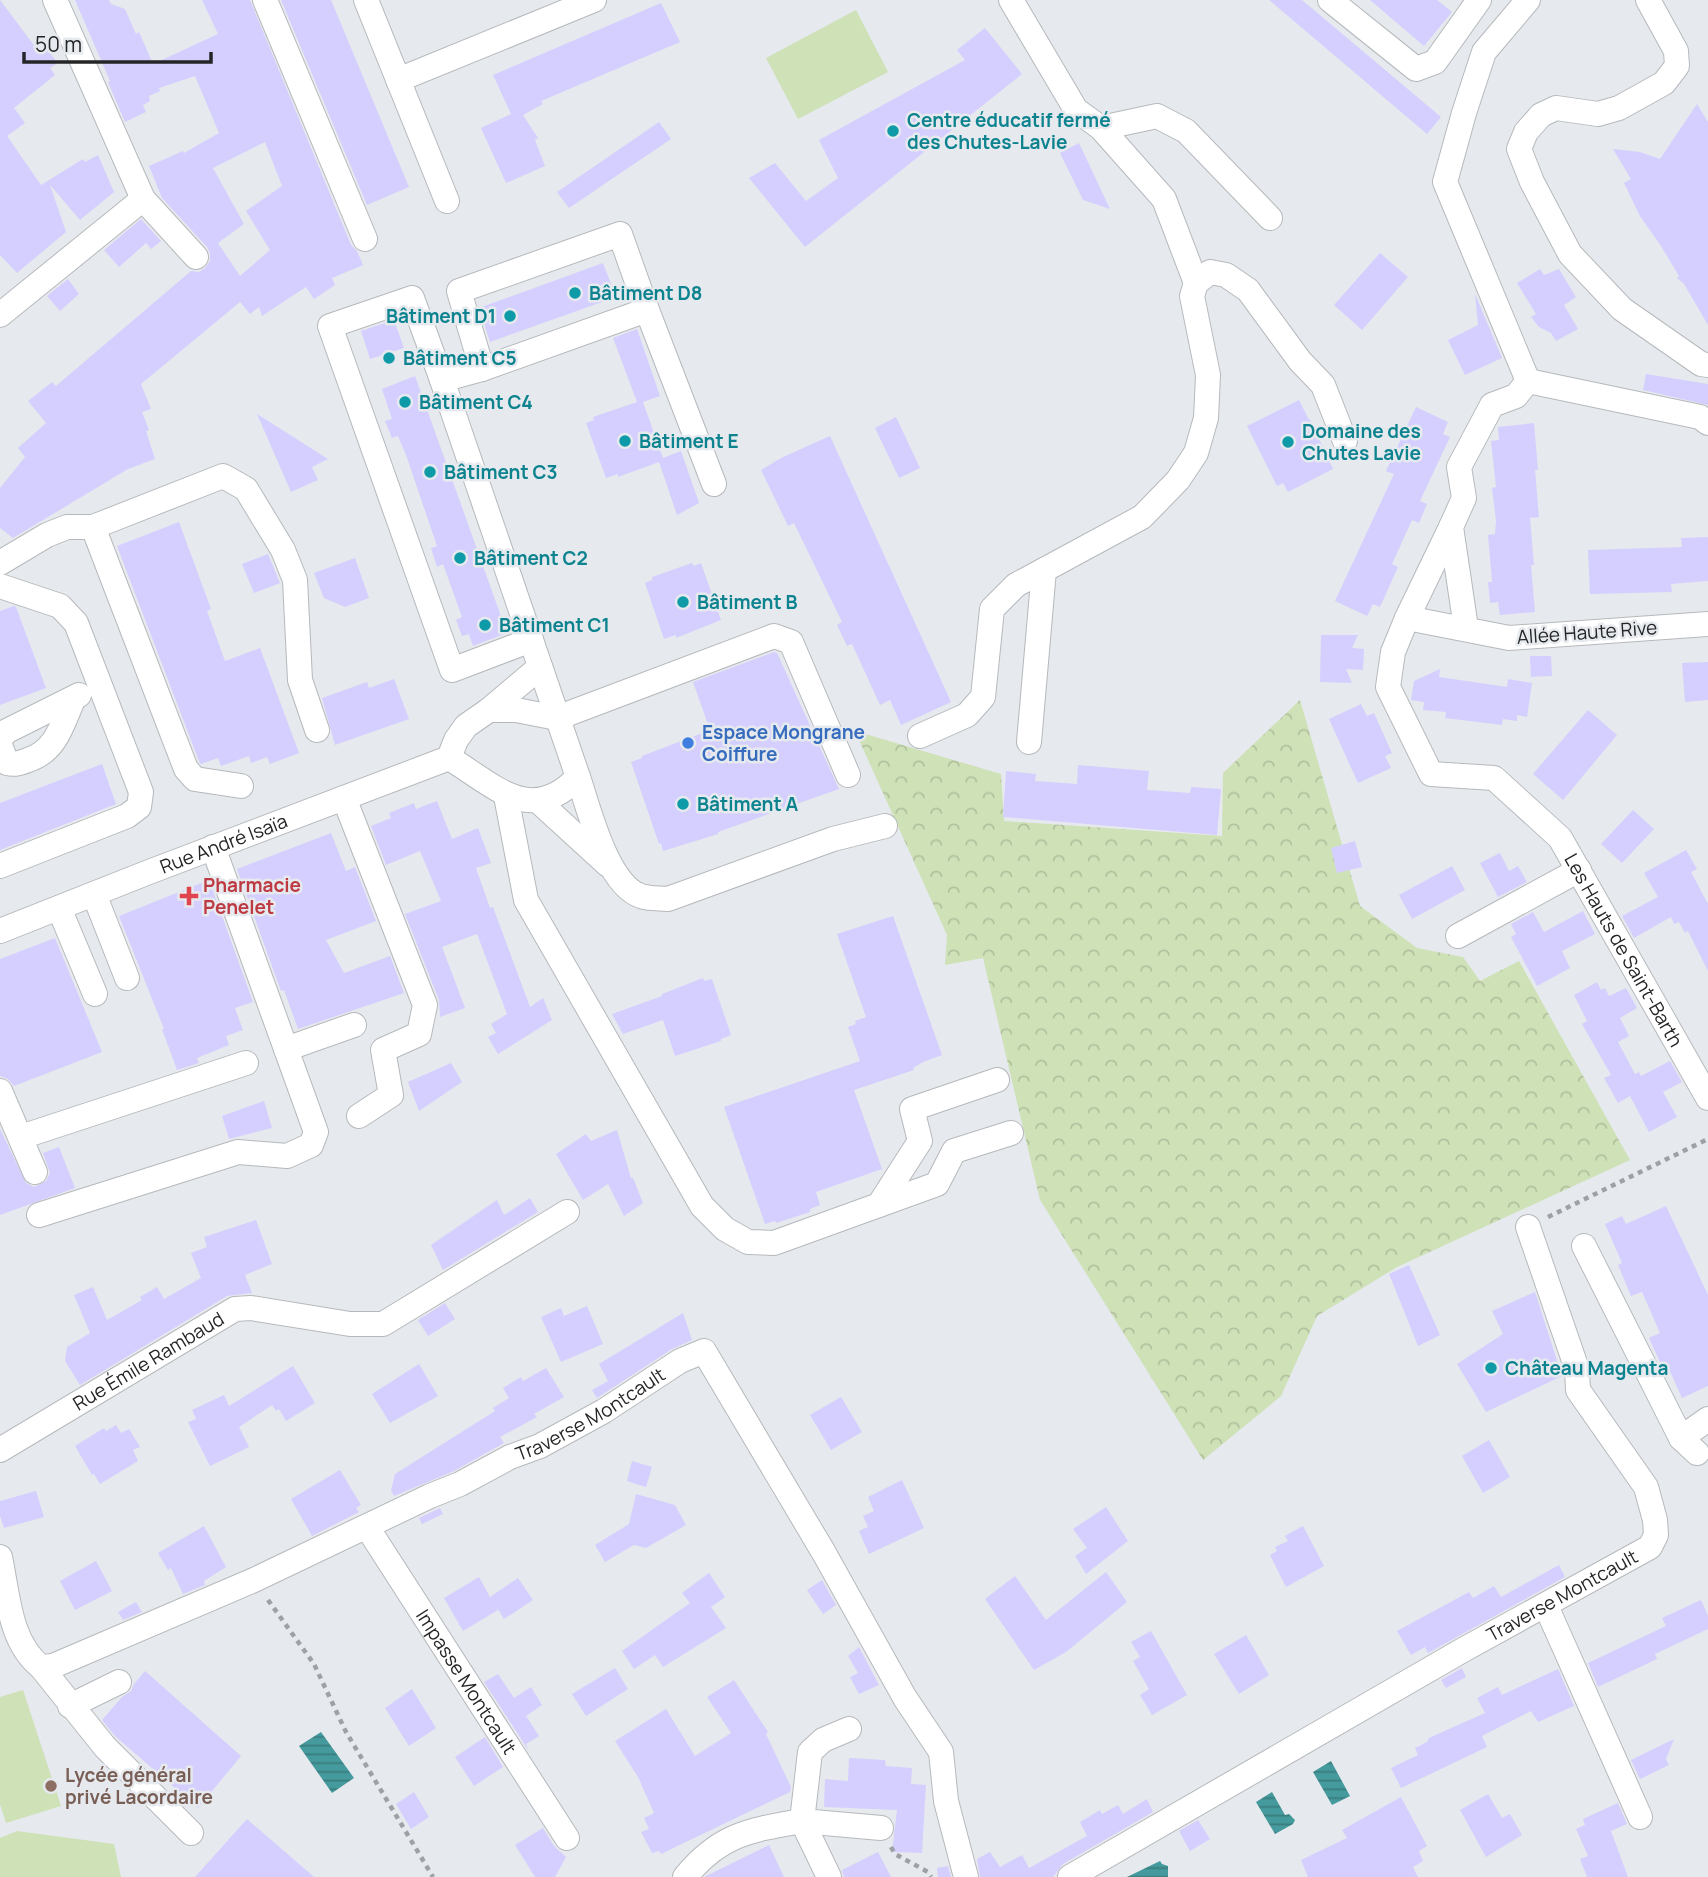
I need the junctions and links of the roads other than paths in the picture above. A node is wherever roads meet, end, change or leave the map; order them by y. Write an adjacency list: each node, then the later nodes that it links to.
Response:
1 (55, 0): 12 (street)
2 (265, 0): 15 (street)
3 (366, 0): 10 (street)
4 (594, 0): 10 (street)
5 (1010, 0): 11 (street)
6 (1331, 0): 7 (street)
7 (1479, 0)
8 (1528, 0): 23 (street)
9 (1648, 0): 20 (street)
10 (398, 79): 13 (street)
11 (1101, 128): 14 (street); 17 (street)
12 (143, 199): 16 (street); 19 (street)
13 (447, 201)
14 (1270, 218)
15 (365, 239)
16 (196, 257)
17 (1196, 283): 25 (street); 30 (street)
18 (647, 310): 21 (street); 21 (street); 26 (street)
19 (0, 315)
20 (1708, 365)
21 (482, 369): 22 (street)
22 (442, 380): 35 (street); 35 (street)
23 (1522, 389): 24 (street); 28 (street)
24 (1708, 423)
25 (1345, 441)
26 (714, 484)
27 (93, 527): 29 (street); 41 (street); 49 (street)
28 (1451, 527): 32 (street); 34 (street)
29 (0, 563)
30 (1044, 570): 42 (street); 44 (street)
31 (0, 586): 37 (street)
32 (1407, 618): 34 (street, Allée Haute Rive); 57 (street, Les Hauts de Saint-Barth)
33 (1708, 624): 34 (street, Allée Haute Rive)
34 (1466, 628)
35 (531, 640): 36 (street)
36 (540, 667): 39 (street); 40 (street)
37 (98, 682): 38 (street); 55 (street)
38 (73, 700): 43 (street); 45 (street)
39 (489, 710): 40 (street); 46 (street)
40 (557, 718): 47 (street); 48 (street)
41 (317, 730)
42 (920, 736)
43 (0, 738)
44 (1029, 742)
45 (0, 745)
46 (449, 758): 50 (street); 51 (street, Rue André Isaïa)
47 (848, 775)
48 (578, 778): 52 (street); 56 (street)
49 (241, 786)
50 (506, 796): 52 (street); 74 (street)
51 (344, 798): 54 (street, Rue André Isaïa); 70 (street)
52 (538, 801): 56 (street)
53 (885, 826): 56 (street)
54 (213, 847): 58 (street, Rue André Isaïa); 65 (street)
55 (0, 866)
56 (611, 867)
57 (1579, 870): 61 (street); 69 (street, Les Hauts de Saint-Barth)
58 (94, 894): 59 (street, Rue André Isaïa); 62 (street)
59 (59, 908): 60 (street, Rue André Isaïa); 63 (street)
60 (0, 931)
61 (1458, 936)
62 (127, 978)
63 (95, 994)
64 (354, 1025): 65 (street)
65 (286, 1049): 76 (street)
66 (246, 1063): 72 (street)
67 (997, 1080): 74 (street)
68 (0, 1091): 72 (street)
69 (1708, 1098)
70 (359, 1116)
71 (1011, 1133): 74 (street)
72 (21, 1137): 73 (street)
73 (36, 1172)
74 (879, 1205)
75 (567, 1212): 80 (street, Rue Émile Rambaud)
76 (40, 1215)
77 (1528, 1227): 83 (street, Traverse Montcault)
78 (1584, 1246): 79 (street)
79 (1708, 1419)
80 (0, 1450)
81 (367, 1527): 84 (street, Traverse Montcault); 92 (street, Impasse Montcault); 95 (street, Traverse Montcault)
82 (0, 1557): 84 (street)
83 (1546, 1606): 88 (street); 96 (street, Traverse Montcault)
84 (41, 1667): 86 (street)
85 (119, 1682): 86 (street)
86 (70, 1706): 91 (street)
87 (849, 1729): 89 (street)
88 (1640, 1817)
89 (802, 1821): 90 (street); 93 (street); 94 (street)
90 (881, 1828)
91 (191, 1833)
92 (567, 1838)
93 (685, 1877)
94 (828, 1877)
95 (966, 1877)
96 (1070, 1877)

